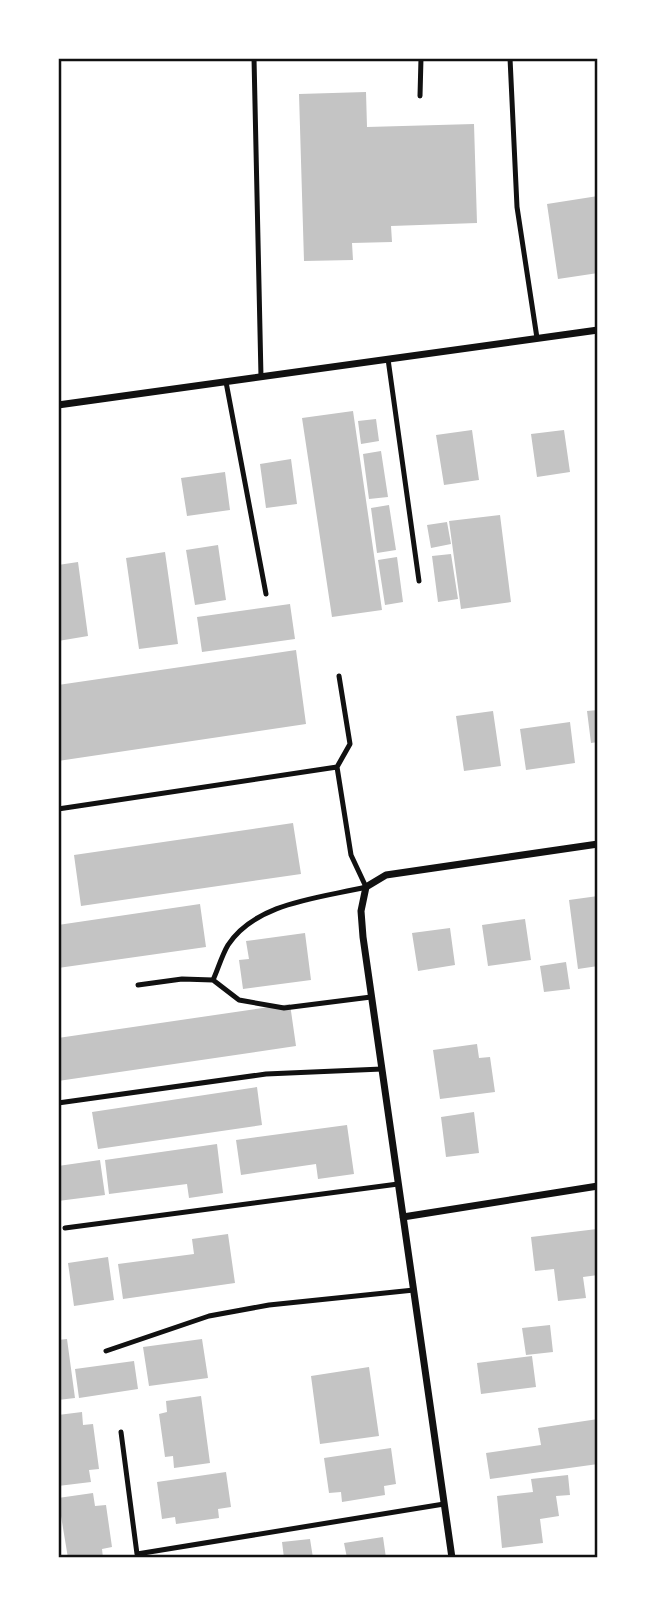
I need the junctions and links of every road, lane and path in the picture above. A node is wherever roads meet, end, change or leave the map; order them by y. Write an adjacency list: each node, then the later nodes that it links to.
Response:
1 (254, 58): 8 (lane)
2 (421, 58): 4 (lane)
3 (510, 58): 6 (lane)
4 (421, 96)
5 (598, 330): 6 (street)
6 (537, 338): 7 (street)
7 (388, 359): 8 (street); 11 (lane)
8 (261, 377): 9 (street)
9 (226, 382): 10 (street); 12 (lane)
10 (58, 405)
11 (419, 581)
12 (266, 594)
13 (340, 676): 14 (lane)
14 (337, 767): 15 (lane); 17 (lane)
15 (58, 810)
16 (598, 844): 17 (street)
17 (366, 887): 18 (lane); 20 (street)
18 (213, 980): 19 (lane); 20 (lane)
19 (138, 985)
20 (371, 997): 21 (street)
21 (382, 1069): 22 (lane); 23 (street)
22 (58, 1103)
23 (398, 1184): 25 (street); 26 (lane)
24 (598, 1186): 25 (street)
25 (403, 1217): 27 (street)
26 (65, 1228)
27 (414, 1290): 28 (lane); 30 (street)
28 (106, 1351)
29 (121, 1432): 30 (lane)
30 (444, 1504): 31 (street)
31 (452, 1558)

